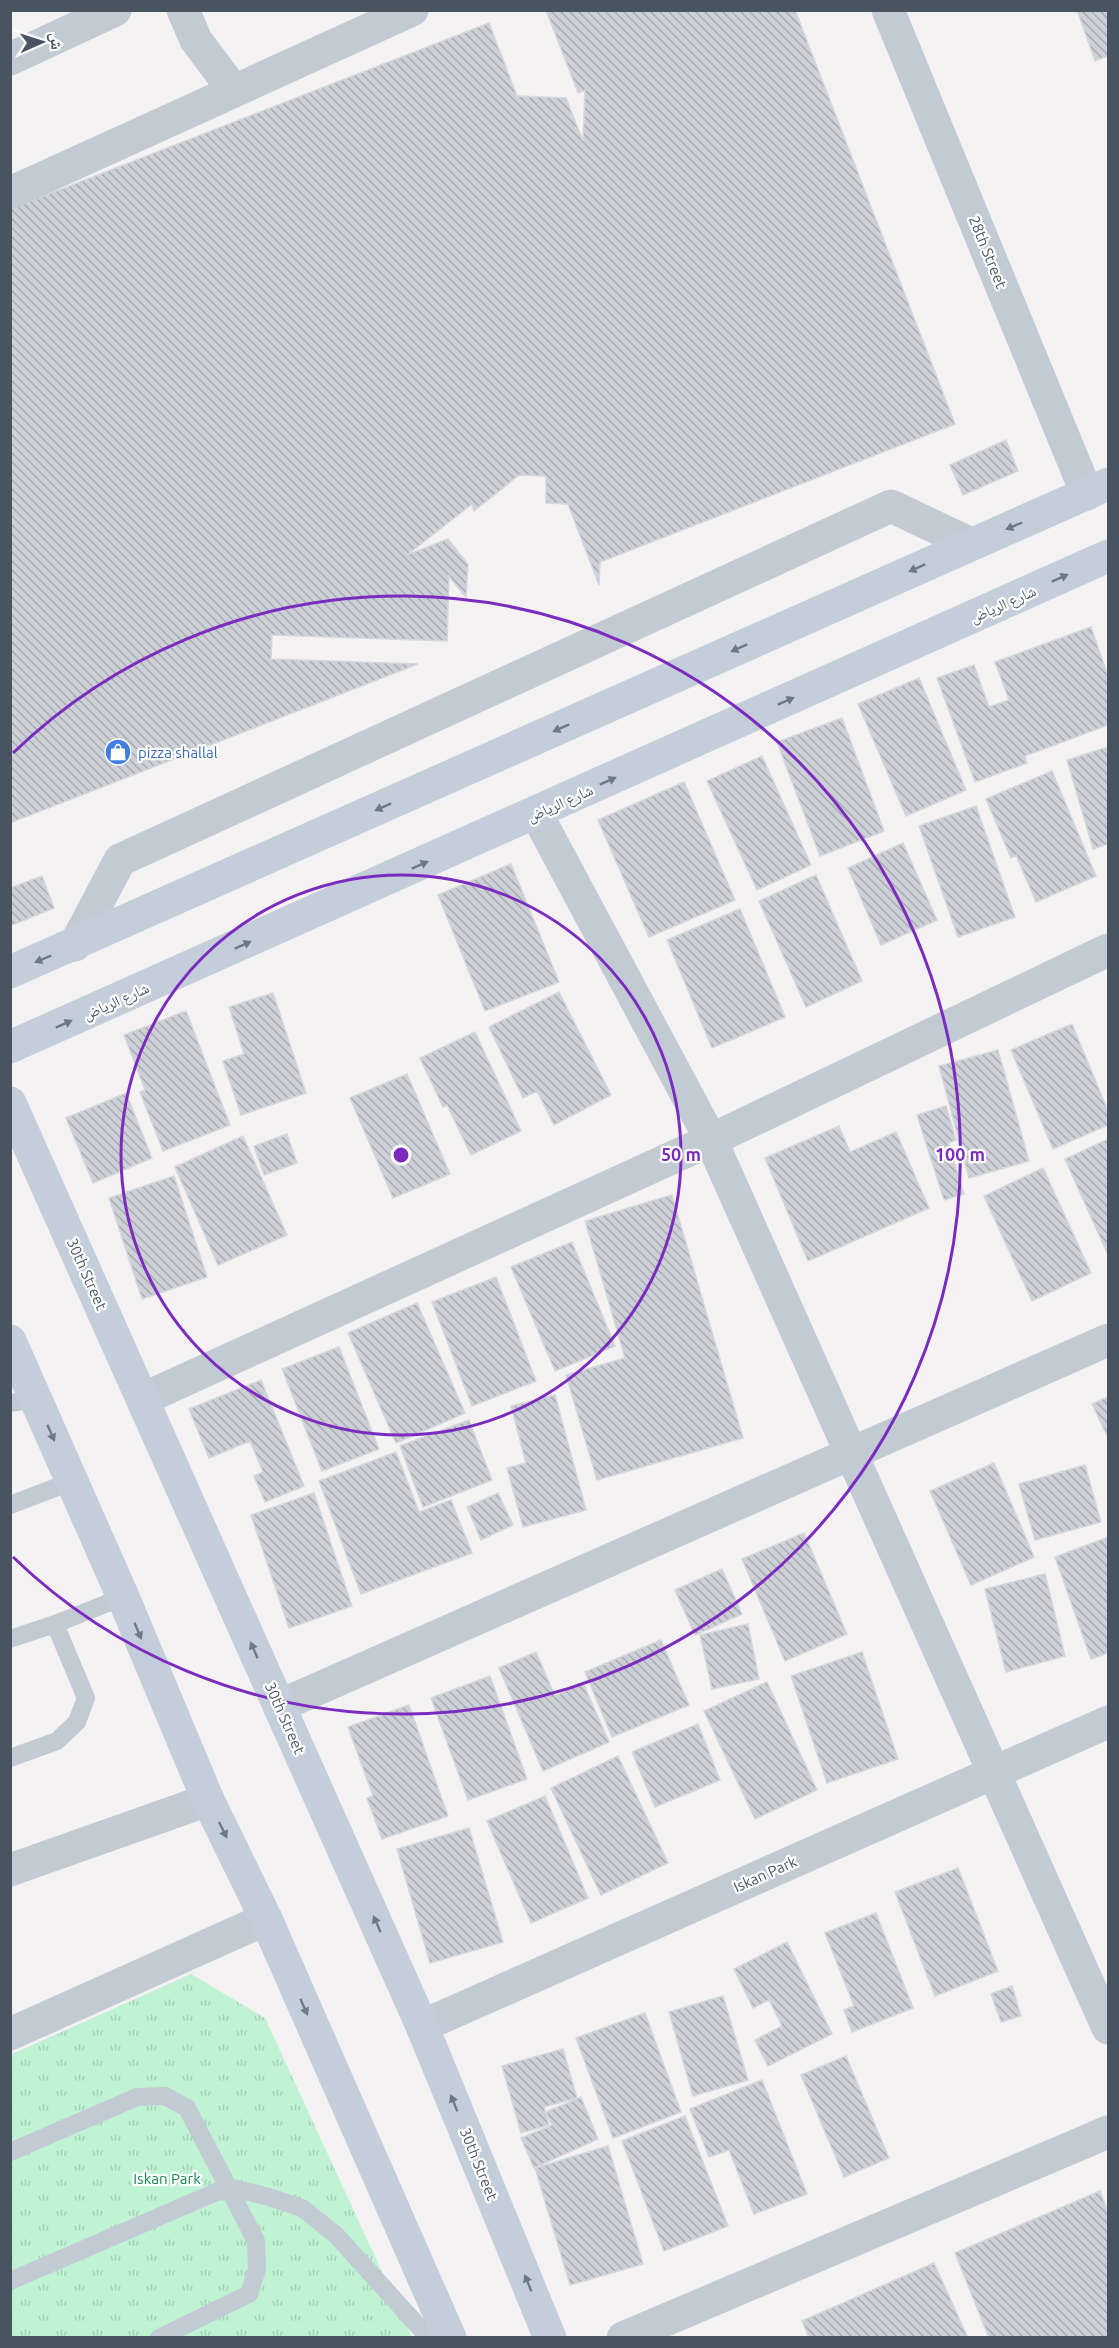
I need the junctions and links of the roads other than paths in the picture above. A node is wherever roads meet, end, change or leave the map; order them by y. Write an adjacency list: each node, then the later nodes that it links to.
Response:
1 (115, 10): 5 (street)
2 (183, 10): 6 (street)
3 (412, 10): 6 (street)
4 (888, 10): 8 (street, 28th Street)
5 (10, 59)
6 (234, 92): 7 (street)
7 (10, 193)
8 (1098, 489): 9 (street, one-way to 9)
9 (971, 544): 12 (street, one-way to 12); 12 (street)
10 (1108, 556): 11 (street, شارع الرياض, one-way to 10)
11 (536, 813): 15 (street, شارع الرياض, one-way to 11); 17 (street)
12 (75, 945): 14 (street, one-way to 14)
13 (1108, 950): 17 (street)
14 (10, 972)
15 (10, 1047)
16 (10, 1103): 20 (street, 30th Street)
17 (711, 1140): 20 (street); 22 (street)
18 (1108, 1340): 22 (street)
19 (10, 1341): 21 (street)
20 (143, 1400): 28 (street, 30th Street, one-way to 20)
21 (23, 1401): 23 (street, one-way to 23)
22 (852, 1453): 28 (street); 31 (street)
23 (73, 1481): 24 (lane); 25 (street)
24 (10, 1505)
25 (123, 1597): 26 (lane); 32 (street, one-way to 32)
26 (55, 1624): 27 (lane); 30 (lane)
27 (10, 1639)
28 (279, 1706): 35 (street, 30th Street, one-way to 28)
29 (1108, 1722): 31 (street, Iskan Park)
30 (10, 1758)
31 (994, 1773): 35 (street, Iskan Park); 36 (street)
32 (208, 1800): 33 (street); 34 (street, one-way to 34)
33 (10, 1870)
34 (266, 1919): 37 (street); 44 (street, one-way to 44)
35 (422, 2026): 45 (street, 30th Street, one-way to 35)
36 (1108, 2028)
37 (10, 2034)
38 (1108, 2132): 46 (street)
39 (10, 2152): 40 (lane)
40 (228, 2187): 41 (lane); 42 (lane); 43 (lane)
41 (10, 2281)
42 (159, 2337)
43 (429, 2337)
44 (450, 2337)
45 (550, 2337)
46 (623, 2337)

